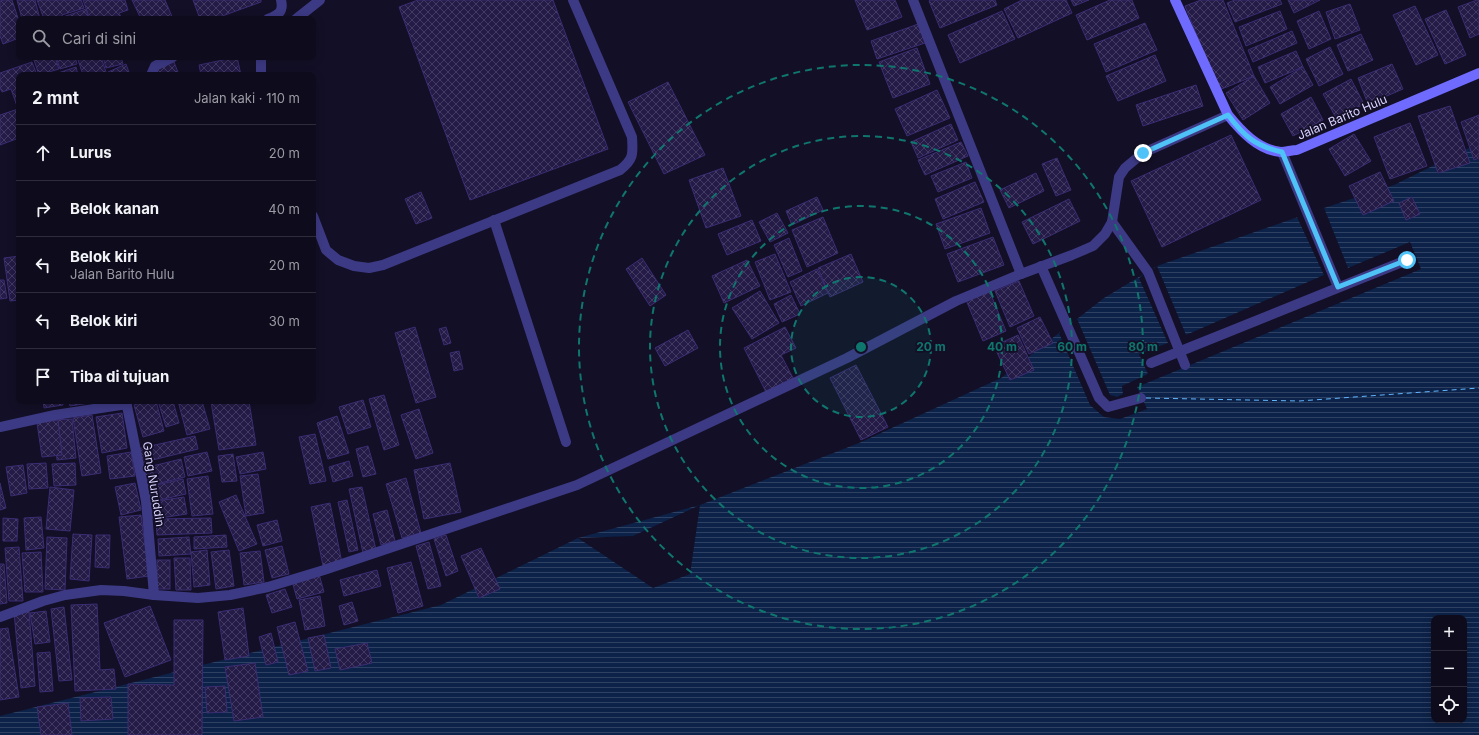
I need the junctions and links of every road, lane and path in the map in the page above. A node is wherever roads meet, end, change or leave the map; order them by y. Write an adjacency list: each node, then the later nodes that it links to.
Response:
1 (281, 0): 6 (street)
2 (320, 0): 7 (street)
3 (573, 0): 15 (street)
4 (913, 0): 20 (street)
5 (1175, 0): 13 (street, Jalan Barito Hulu)
6 (276, 16)
7 (300, 16)
8 (167, 60): 10 (street)
9 (261, 60): 11 (street)
10 (152, 72)
11 (261, 72)
12 (1479, 73): 14 (street, Jalan Barito Hulu)
13 (1228, 115): 14 (street, Jalan Barito Hulu); 16 (street)
14 (1282, 152): 21 (street)
15 (494, 220): 17 (street); 29 (street)
16 (1112, 222): 19 (street); 22 (street)
17 (316, 224)
18 (1407, 260): 21 (street)
19 (1040, 266): 20 (street); 25 (street)
20 (1021, 274): 30 (street)
21 (1338, 287): 22 (street)
22 (1180, 351): 23 (street); 24 (street)
23 (1151, 363)
24 (1186, 366)
25 (1141, 398)
26 (120, 404): 28 (street)
27 (126, 404): 30 (street, Gang Nuruddin)
28 (0, 427)
29 (566, 442)
30 (154, 595): 31 (street)
31 (0, 617)

